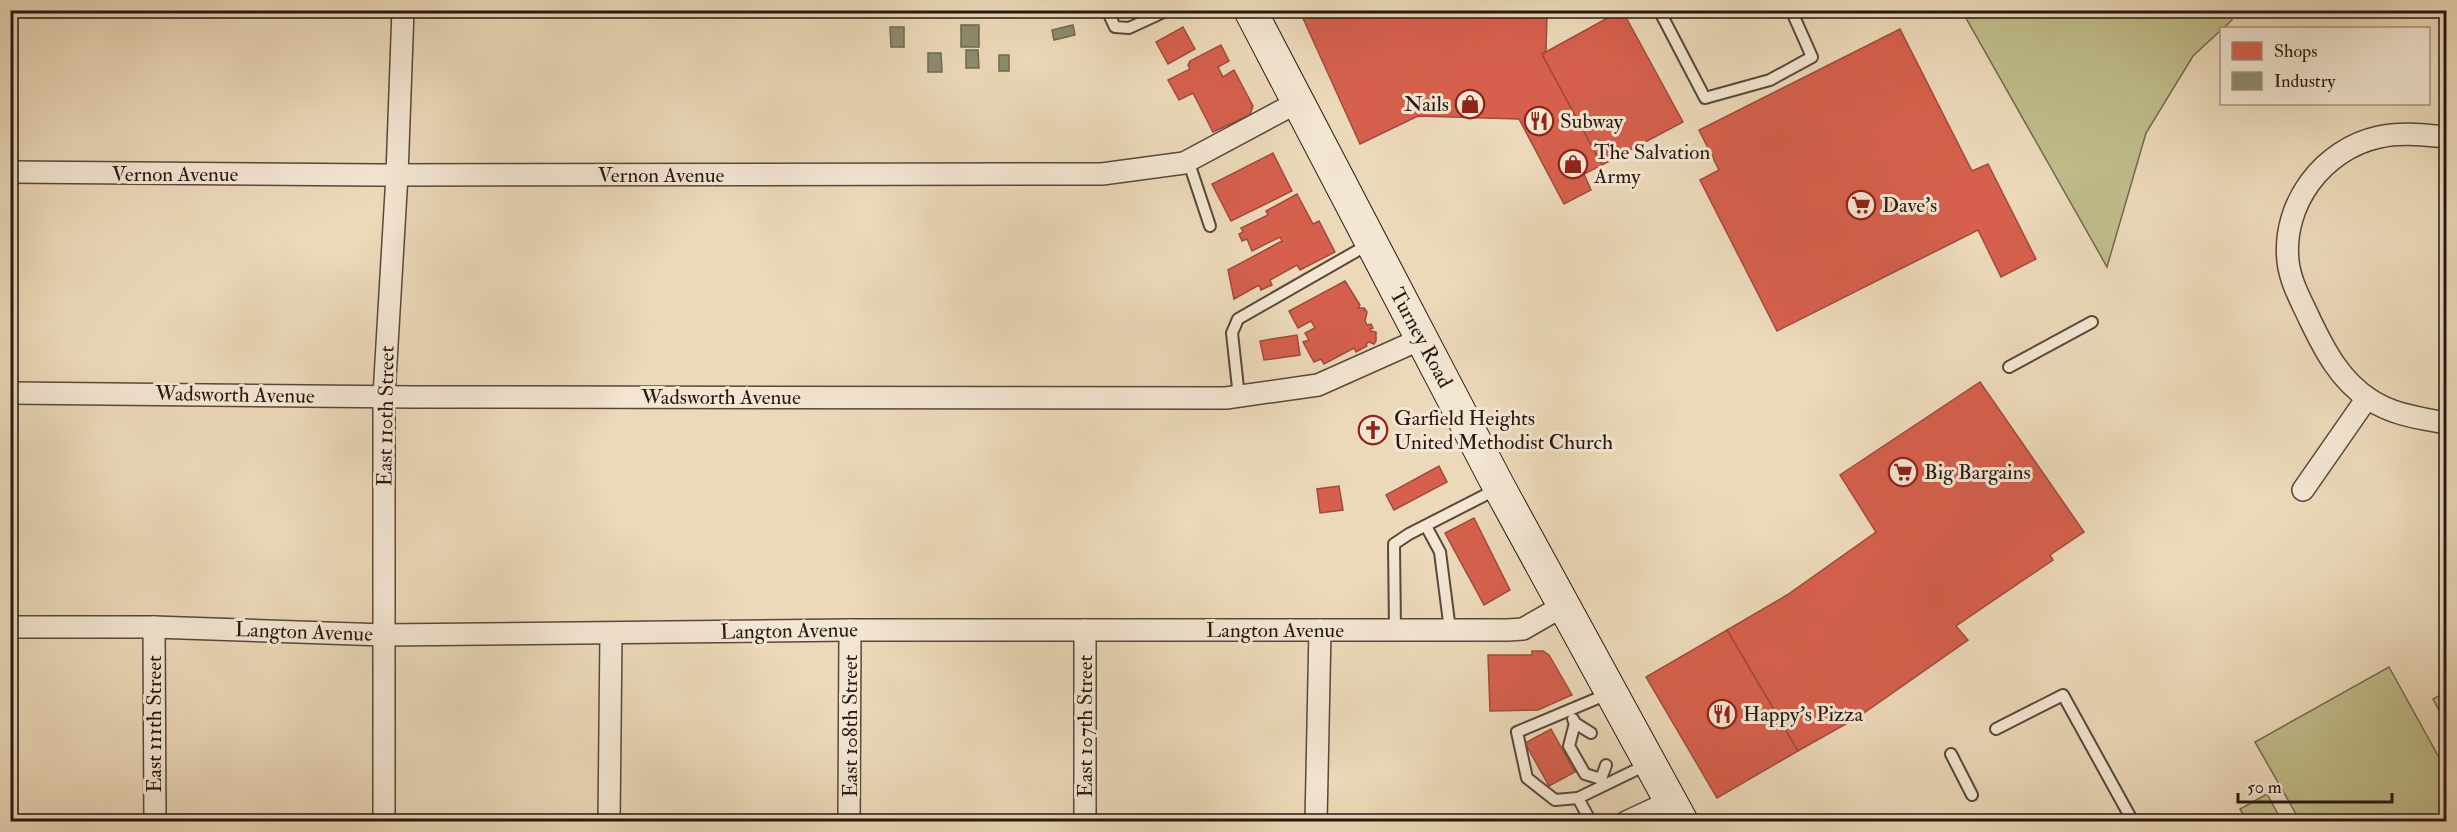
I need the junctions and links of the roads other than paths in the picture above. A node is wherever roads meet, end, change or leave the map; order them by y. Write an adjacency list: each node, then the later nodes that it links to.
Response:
1 (403, 10): 11 (street, East 110th Street)
2 (1107, 10): 3 (lane)
3 (1168, 10)
4 (1250, 10): 7 (main road, Turney Road)
5 (1659, 10): 6 (lane)
6 (1792, 12)
7 (1296, 103): 9 (street, Vernon Avenue); 13 (main road, Turney Road)
8 (2446, 136): 20 (street)
9 (1188, 160): 11 (street, Vernon Avenue); 12 (lane)
10 (10, 172): 11 (street, Vernon Avenue)
11 (398, 175): 18 (street, East 110th Street)
12 (1210, 226)
13 (1370, 243): 15 (main road, Turney Road); 19 (lane)
14 (2092, 322): 16 (lane)
15 (1421, 339): 19 (street, Wadsworth Avenue); 22 (main road, Turney Road)
16 (2009, 367)
17 (10, 393): 18 (street, Wadsworth Avenue)
18 (384, 396): 19 (street, Wadsworth Avenue); 34 (street, East 110th Street)
19 (1239, 397)
20 (2367, 398): 21 (street); 23 (street)
21 (2446, 423)
22 (1499, 487): 24 (lane); 25 (main road, Turney Road)
23 (2303, 490)
24 (1426, 526): 31 (lane); 32 (lane)
25 (1563, 606): 31 (street, Langton Avenue); 35 (main road, Turney Road)
26 (10, 627): 27 (street, Langton Avenue)
27 (154, 627): 34 (street, Langton Avenue); 48 (street, East 111th Street)
28 (850, 630): 29 (street, Langton Avenue); 33 (street, Langton Avenue); 51 (street, East 108th Street)
29 (1085, 630): 30 (street, Langton Avenue); 52 (street, East 107th Street)
30 (1320, 630): 32 (street, Langton Avenue); 53 (street)
31 (1450, 630): 32 (street, Langton Avenue)
32 (1395, 631)
33 (610, 634): 34 (street, Langton Avenue); 50 (street)
34 (384, 635): 49 (street, East 110th Street)
35 (1610, 693): 36 (lane); 41 (main road, Turney Road)
36 (1569, 711): 37 (lane); 45 (lane)
37 (1575, 723): 39 (lane); 43 (lane)
38 (1996, 729): 47 (lane)
39 (1592, 733)
40 (1950, 754): 44 (lane)
41 (1650, 764): 43 (lane); 46 (main road, Turney Road)
42 (1606, 765): 43 (lane)
43 (1603, 782): 45 (lane)
44 (1972, 795)
45 (1578, 798): 54 (lane)
46 (1677, 812): 55 (street)
47 (2132, 820)
48 (155, 822)
49 (384, 822)
50 (609, 822)
51 (849, 822)
52 (1084, 822)
53 (1316, 822)
54 (1591, 822)
55 (1626, 822)

